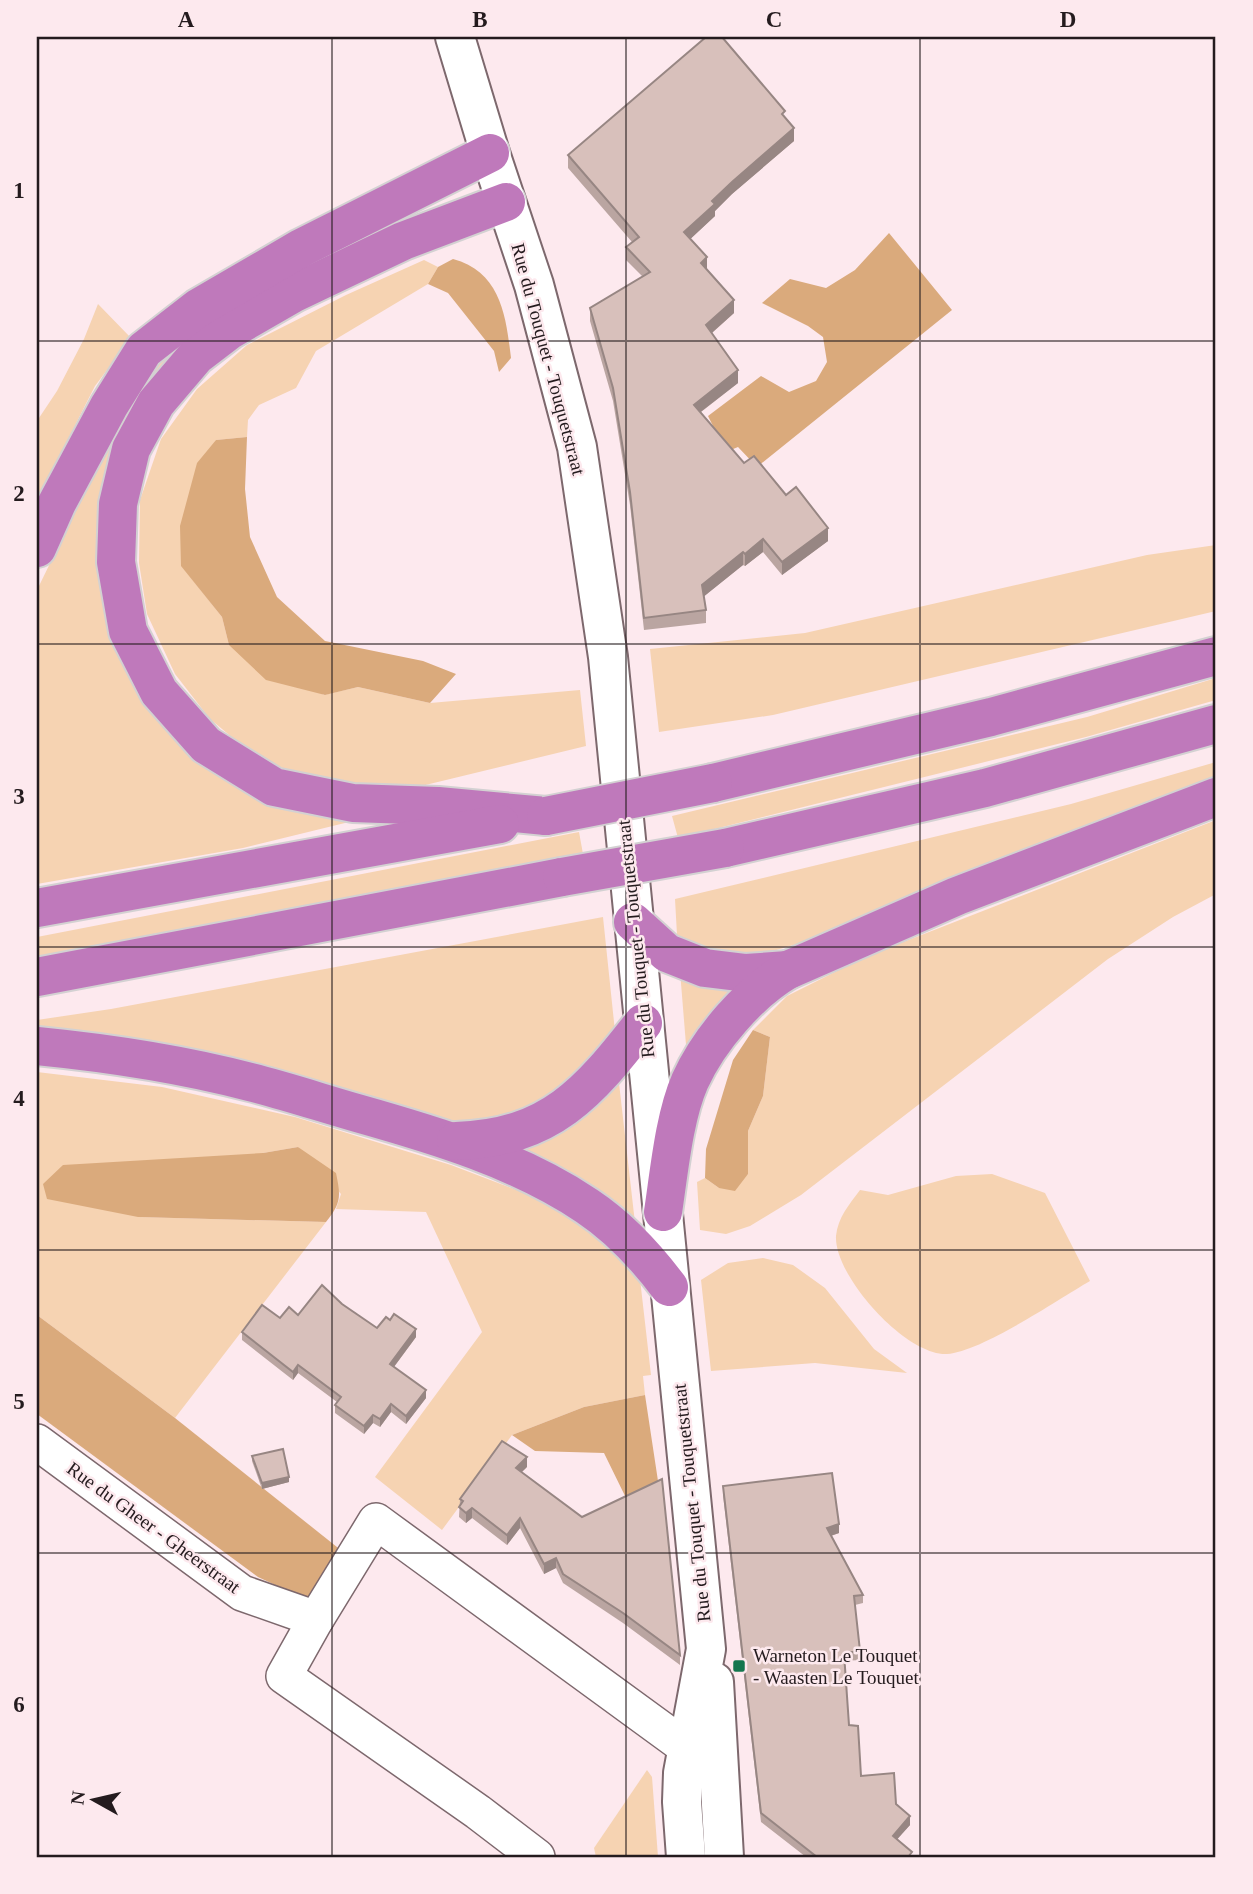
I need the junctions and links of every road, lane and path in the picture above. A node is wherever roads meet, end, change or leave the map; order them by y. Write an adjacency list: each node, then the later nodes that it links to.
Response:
1 (456, 37): 2 (main road, Rue du Touquet - Touquetstraat)
2 (490, 153): 3 (main road, Rue du Touquet - Touquetstraat); 4 (highway)
3 (506, 202): 8 (highway); 10 (main road, Rue du Touquet - Touquetstraat)
4 (37, 548)
5 (1216, 656): 8 (highway, bridge)
6 (1216, 724): 12 (highway, bridge)
7 (1216, 797): 11 (highway)
8 (546, 816): 9 (highway)
9 (37, 908)
10 (633, 922): 11 (highway); 13 (main road, Rue du Touquet - Touquetstraat)
11 (788, 970): 16 (highway)
12 (37, 977)
13 (643, 1023): 15 (highway); 16 (main road, Rue du Touquet - Touquetstraat)
14 (37, 1046): 15 (highway)
15 (447, 1141): 17 (highway)
16 (663, 1212): 17 (main road, Rue du Touquet - Touquetstraat)
17 (669, 1287): 20 (main road, Rue du Touquet - Touquetstraat)
18 (37, 1442): 19 (street, Rue du Gheer - Gheerstraat)
19 (316, 1619): 21 (street); 22 (street)
20 (709, 1664): 21 (main road, Rue du Touquet - Touquetstraat); 24 (main road, Rue du Touquet - Touquetstraat)
21 (687, 1748): 23 (main road, Rue du Touquet - Touquetstraat)
22 (537, 1857)
23 (686, 1857)
24 (724, 1857)

